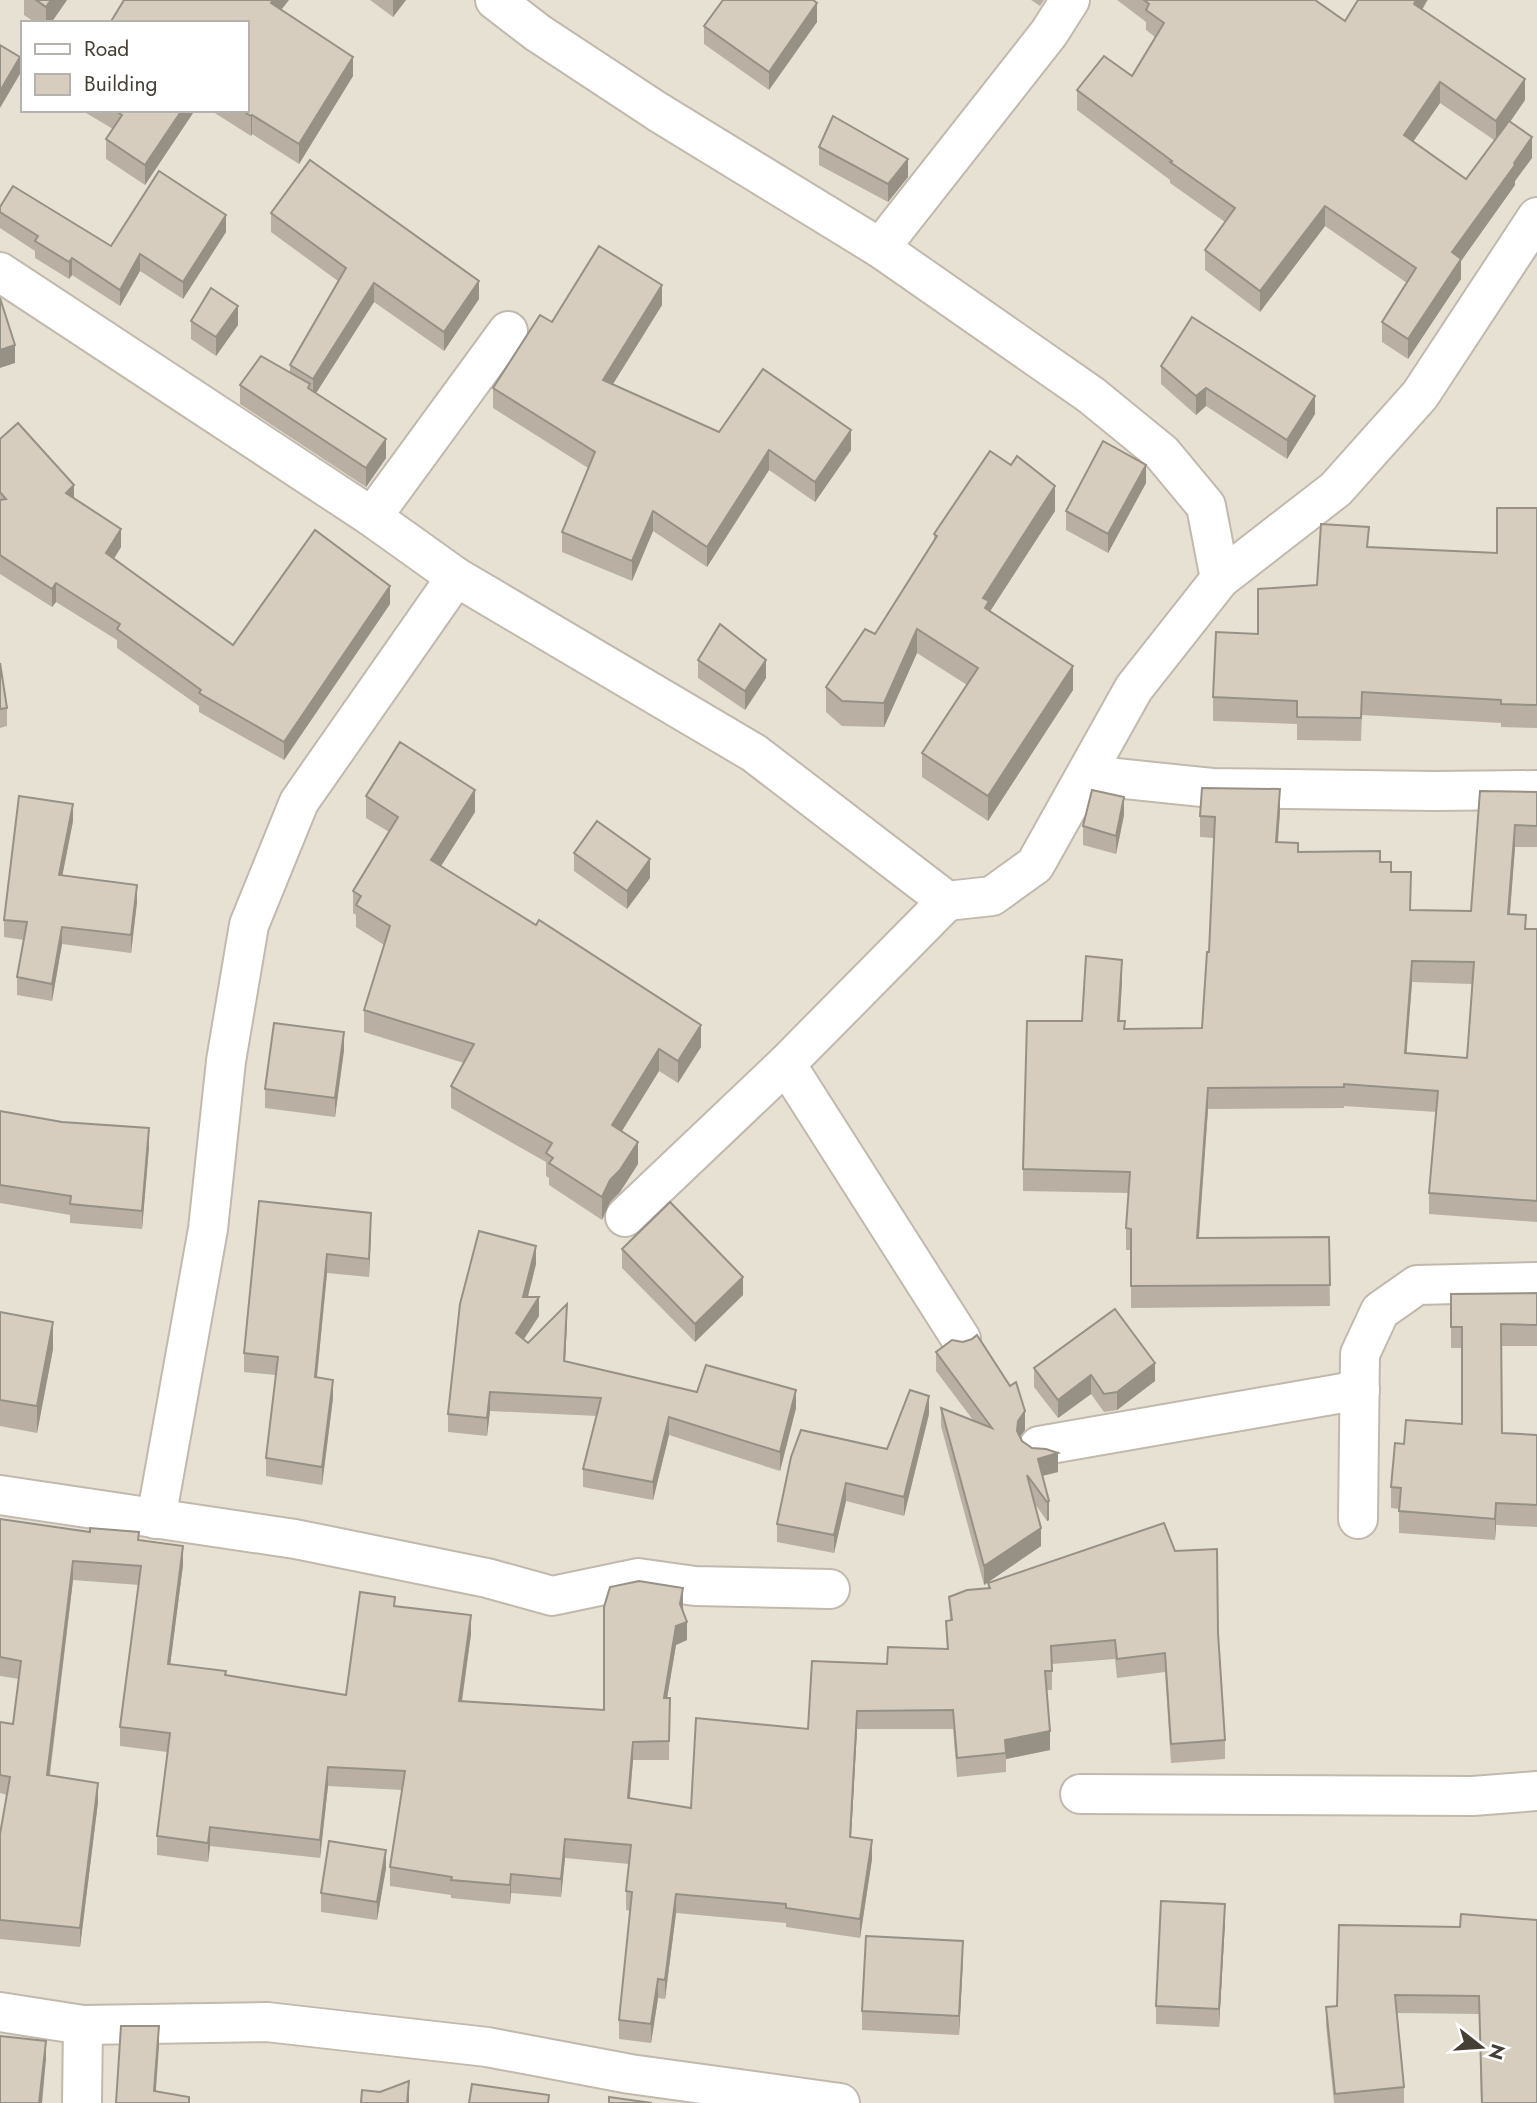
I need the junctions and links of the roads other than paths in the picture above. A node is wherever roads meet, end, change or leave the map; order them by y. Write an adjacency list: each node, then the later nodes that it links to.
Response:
1 (495, 0): 4 (street)
2 (1070, 0): 4 (street)
3 (1537, 217): 9 (street)
4 (880, 248): 9 (street)
5 (0, 272): 7 (street)
6 (508, 331): 7 (street)
7 (372, 517): 8 (street)
8 (456, 577): 12 (street); 21 (street)
9 (1220, 579): 10 (street)
10 (1087, 775): 11 (street); 12 (street)
11 (1537, 790)
12 (947, 901): 13 (street)
13 (786, 1064): 14 (street); 16 (street)
14 (625, 1217)
15 (1537, 1282): 17 (street)
16 (961, 1339)
17 (1360, 1390): 18 (street); 20 (street)
18 (1039, 1446)
19 (0, 1495): 21 (street)
20 (1358, 1518)
21 (156, 1519): 22 (street)
22 (830, 1589)
23 (1537, 1791): 24 (street)
24 (1080, 1794)
25 (0, 2012): 26 (street)
26 (83, 2025): 27 (street); 28 (street)
27 (82, 2103)
28 (840, 2103)

